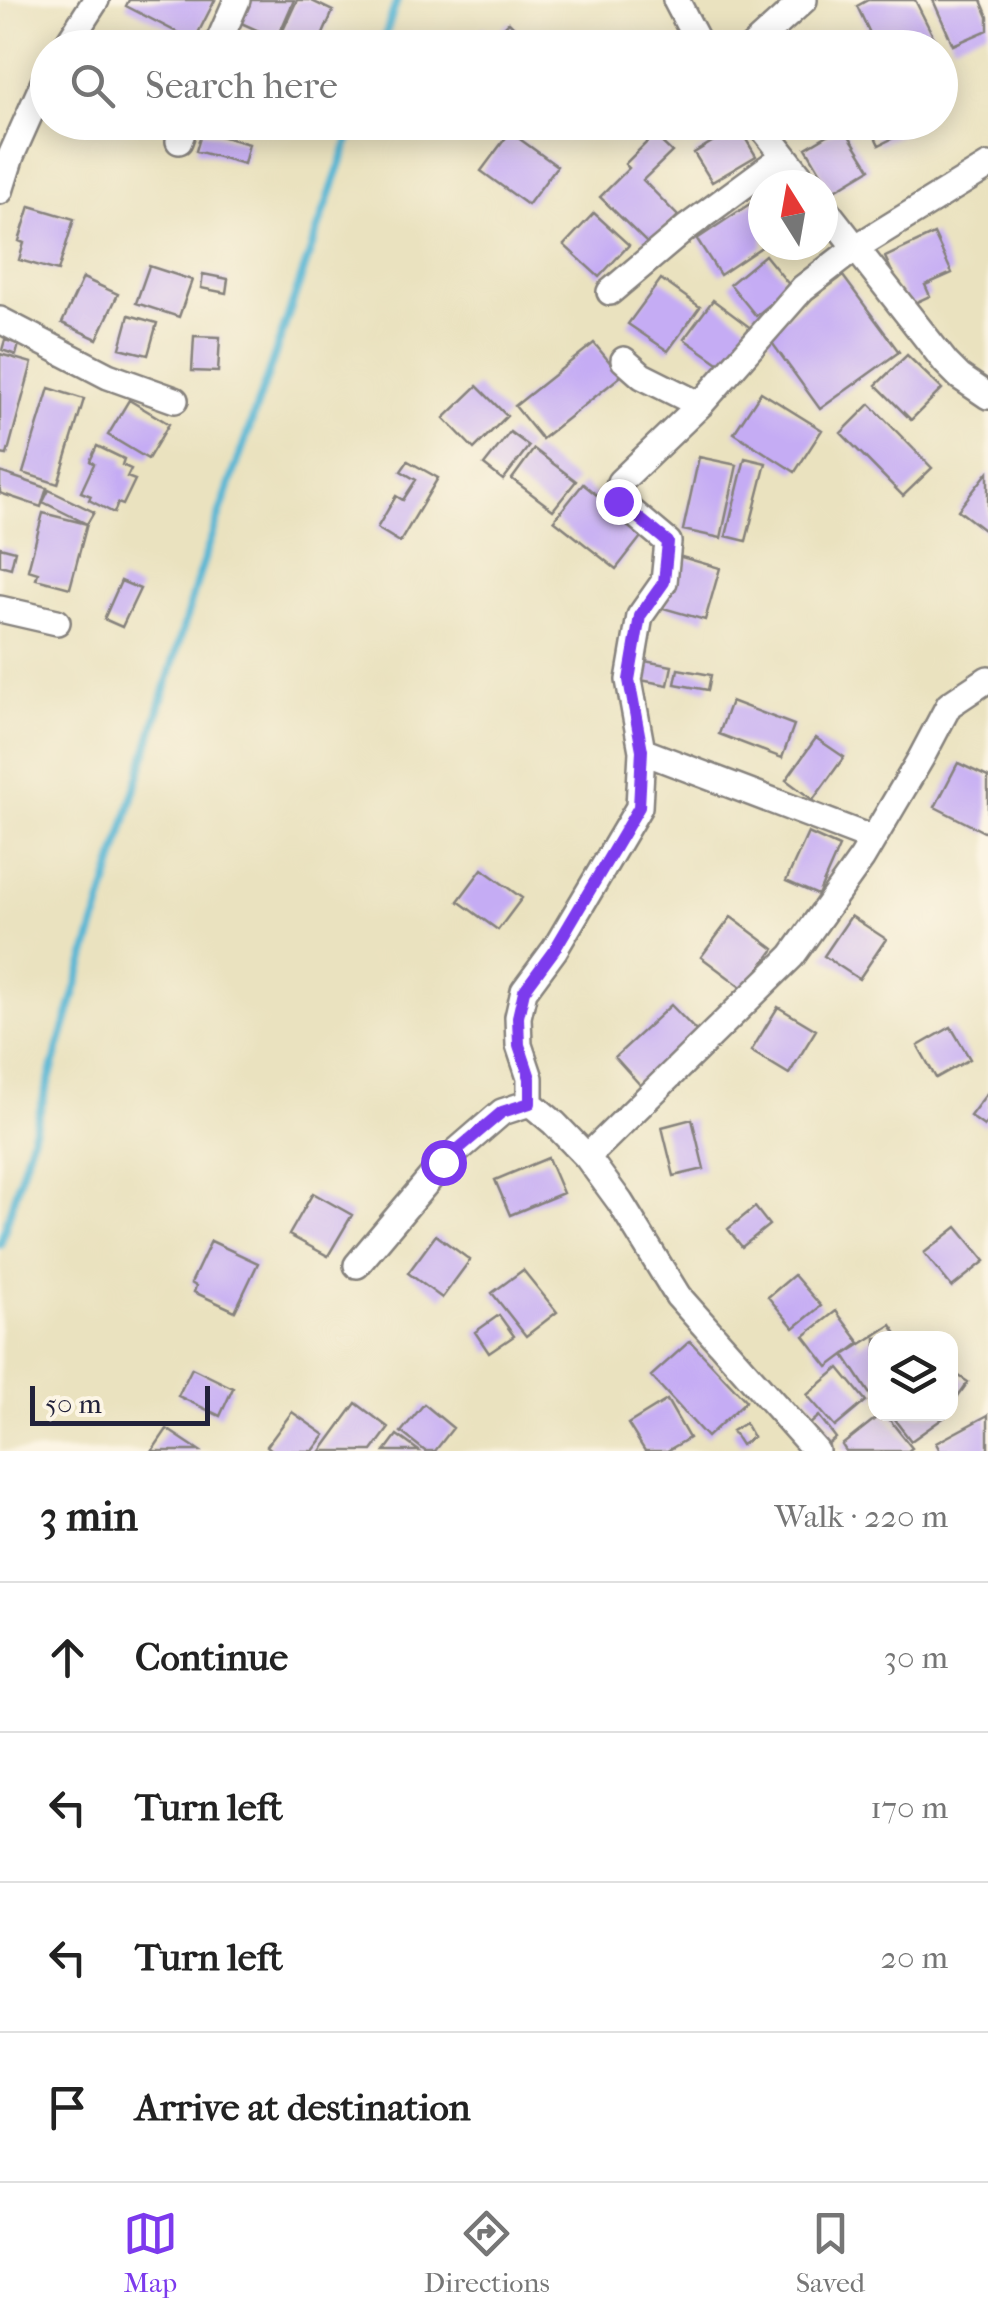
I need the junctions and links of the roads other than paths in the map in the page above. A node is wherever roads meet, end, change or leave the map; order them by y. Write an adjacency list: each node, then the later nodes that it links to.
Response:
1 (96, 0): 5 (street)
2 (237, 0): 6 (street)
3 (676, 0): 7 (street)
4 (804, 0): 8 (street)
5 (77, 30)
6 (224, 30)
7 (692, 30)
8 (771, 30)
9 (30, 113): 14 (street)
10 (772, 140): 11 (street)
11 (784, 156): 13 (street); 17 (street)
12 (988, 166): 16 (street)
13 (795, 170)
14 (0, 192)
15 (838, 226): 16 (street)
16 (854, 248): 20 (street); 22 (street)
17 (610, 292)
18 (0, 320): 21 (street)
19 (624, 360): 22 (street)
20 (988, 396)
21 (174, 400)
22 (700, 405): 26 (street)
23 (0, 609): 24 (street)
24 (57, 622)
25 (988, 678): 27 (street)
26 (642, 750): 27 (street); 28 (street)
27 (873, 839): 29 (street)
28 (530, 1103): 29 (street); 30 (street)
29 (587, 1157): 31 (street)
30 (357, 1264)
31 (816, 1451)

